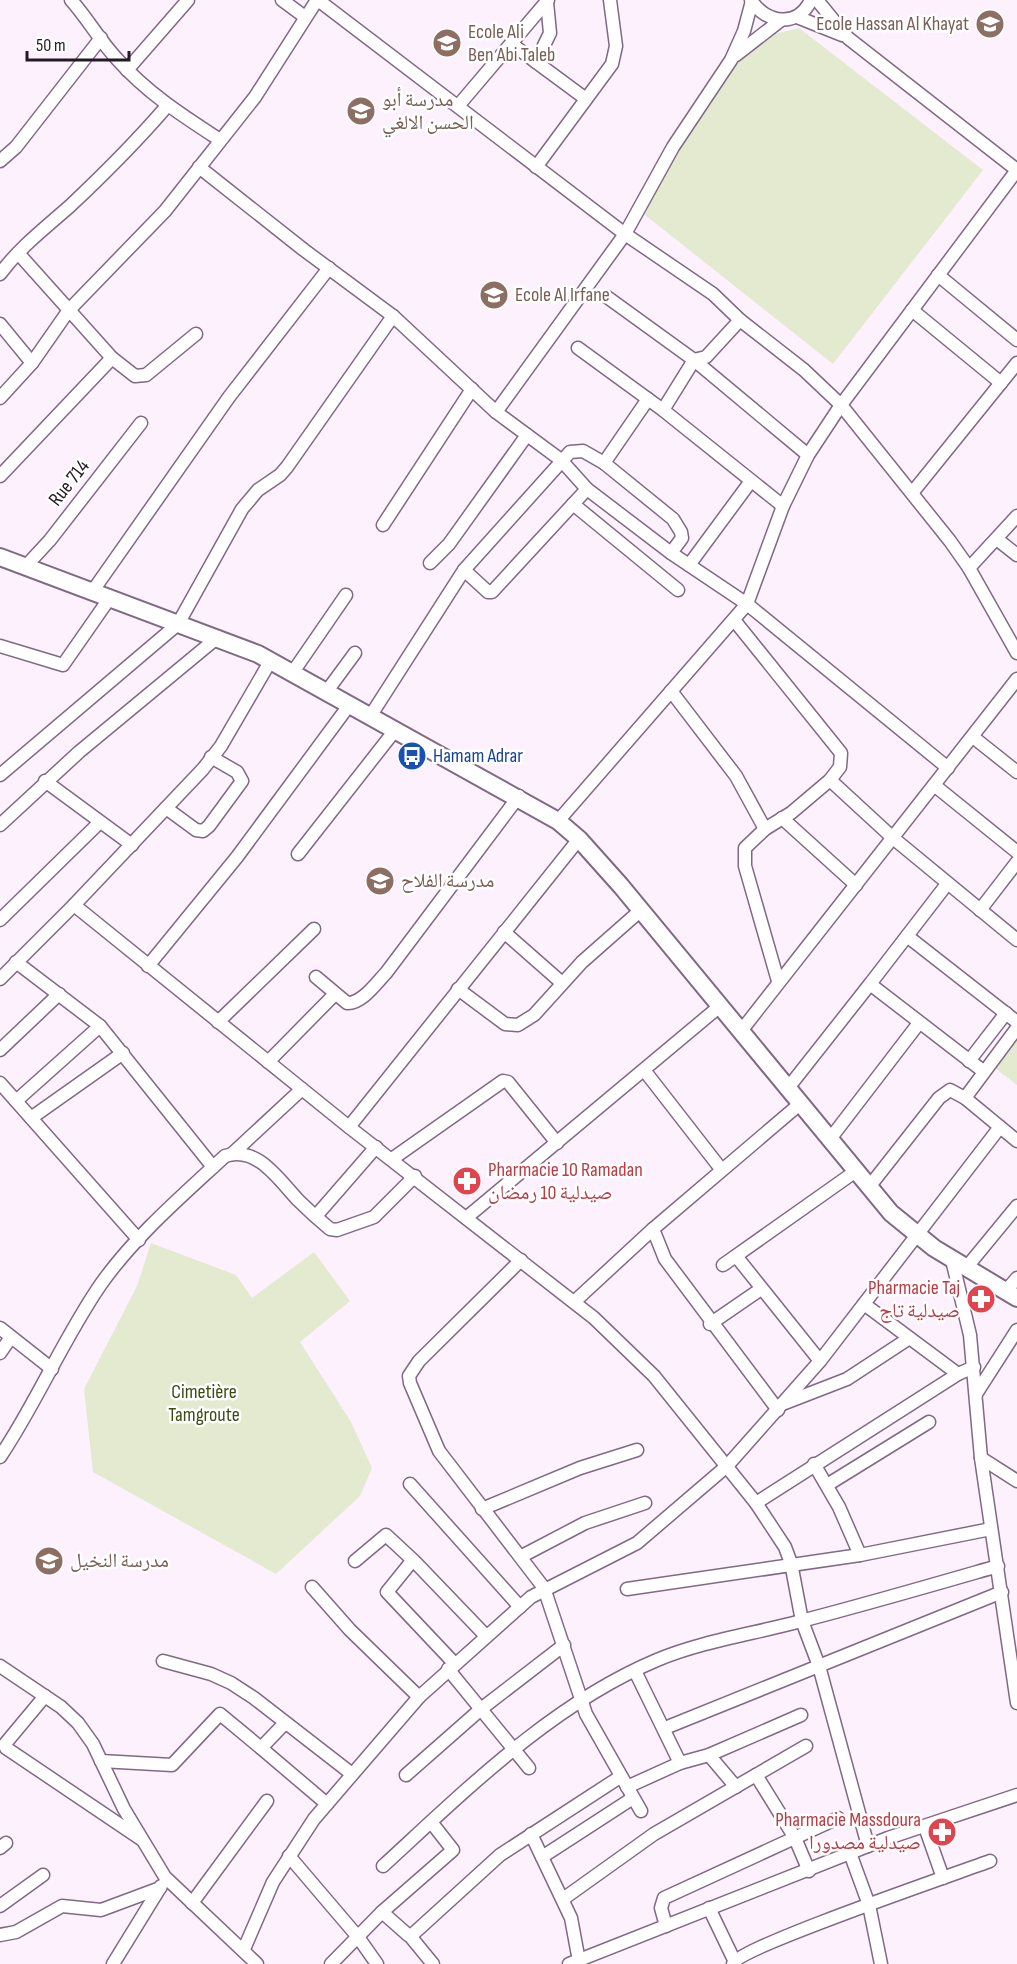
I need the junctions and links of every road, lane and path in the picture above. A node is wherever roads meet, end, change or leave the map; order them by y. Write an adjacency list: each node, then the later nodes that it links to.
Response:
1 (71, 0): 13 (street)
2 (188, 0): 18 (street)
3 (282, 0): 10 (street)
4 (318, 0): 10 (street); 21 (street)
5 (610, 0): 19 (street)
6 (752, 0): 12 (street); 16 (street)
7 (811, 0): 11 (street)
8 (817, 0): 14 (street)
9 (548, 1): 15 (street); 17 (street)
10 (304, 17): 22 (street)
11 (797, 17): 12 (street); 14 (street)
12 (781, 20): 16 (street)
13 (101, 38): 18 (street); 23 (street)
14 (848, 38): 26 (street)
15 (513, 45): 17 (street); 21 (street)
16 (731, 60): 27 (street)
17 (536, 62): 19 (street)
18 (127, 70): 20 (street)
19 (586, 99): 24 (street)
20 (167, 106): 22 (street); 28 (street)
21 (458, 106): 24 (street)
22 (220, 140): 25 (street)
23 (1, 159)
24 (536, 166): 27 (street)
25 (199, 167): 30 (street); 33 (street)
26 (1017, 170): 31 (street)
27 (625, 234): 36 (street); 51 (street)
28 (18, 253): 29 (street); 33 (street)
29 (2, 266)
30 (328, 268): 35 (street); 75 (street)
31 (938, 275): 34 (street); 39 (street)
32 (607, 297): 42 (street)
33 (69, 310): 41 (street); 43 (street)
34 (912, 310): 45 (street); 49 (street)
35 (393, 316): 46 (street); 80 (street)
36 (740, 320): 42 (street); 49 (street)
37 (0, 324): 43 (street)
38 (196, 334): 41 (street)
39 (1017, 340)
40 (578, 348): 48 (street)
41 (112, 358): 57 (street)
42 (694, 360): 50 (street); 54 (street)
43 (32, 363): 47 (street)
44 (1017, 363): 45 (street)
45 (1001, 383): 60 (street)
46 (472, 389): 51 (street); 64 (street)
47 (0, 398)
48 (648, 399): 50 (street); 56 (street)
49 (842, 405): 54 (street); 60 (street)
50 (663, 410): 58 (street)
51 (496, 412): 53 (street)
52 (141, 423): 71 (street, Rue 714)
53 (527, 435): 55 (street); 69 (street)
54 (808, 455): 62 (street)
55 (561, 460): 56 (street); 59 (street); 73 (street)
56 (604, 464): 66 (street)
57 (0, 476)
58 (751, 481): 62 (street); 70 (street)
59 (586, 489): 61 (street); 66 (street)
60 (912, 493): 72 (street)
61 (573, 504): 73 (street); 74 (street)
62 (783, 506): 78 (street)
63 (1017, 516): 65 (street)
64 (383, 525)
65 (998, 540): 67 (street); 72 (street)
66 (671, 553): 70 (street)
67 (1017, 555)
68 (0, 557): 71 (street)
69 (430, 563)
70 (689, 565): 78 (street)
71 (26, 566): 75 (street)
72 (969, 568): 83 (street)
73 (464, 570): 91 (street)
74 (678, 590)
75 (92, 592): 77 (street)
76 (346, 595): 86 (street)
77 (109, 598): 80 (street); 82 (street)
78 (747, 604): 79 (street); 95 (street)
79 (734, 620): 89 (street); 98 (street)
80 (178, 624): 81 (street); 97 (street)
81 (218, 637): 85 (street); 99 (street)
82 (0, 646)
83 (1017, 653)
84 (355, 654): 88 (street)
85 (271, 660): 86 (street); 94 (street)
86 (293, 672): 88 (street)
87 (1017, 680): 93 (street)
88 (327, 691): 90 (street)
89 (671, 691): 104 (street); 107 (street)
90 (350, 704): 91 (street); 124 (street)
91 (371, 715): 92 (street)
92 (396, 729): 101 (street); 112 (street)
93 (972, 737): 95 (street); 96 (street)
94 (212, 757): 102 (street); 102 (street)
95 (948, 768): 100 (street)
96 (1017, 772)
97 (0, 775)
98 (830, 780): 103 (street); 108 (street)
99 (45, 781): 105 (street); 106 (street)
100 (934, 785): 108 (street); 111 (street)
101 (519, 796): 104 (street); 132 (street)
102 (166, 808): 110 (street)
103 (782, 818): 107 (street); 115 (street)
104 (558, 821): 109 (street)
105 (99, 823): 110 (street); 119 (street)
106 (0, 825)
107 (765, 829): 127 (street)
108 (893, 838): 114 (street); 115 (street)
109 (579, 839): 117 (street); 121 (street)
110 (132, 845): 116 (street)
111 (1017, 852)
112 (298, 854)
113 (1017, 862): 118 (street)
114 (947, 884): 118 (street); 122 (street)
115 (856, 885): 127 (street)
116 (74, 905): 124 (street); 125 (street)
117 (641, 910): 128 (street); 133 (street)
118 (980, 910): 123 (street)
119 (0, 920)
120 (314, 929): 135 (street)
121 (504, 932): 128 (street); 130 (street)
122 (907, 936): 129 (street); 134 (street)
123 (1017, 940)
124 (148, 966): 135 (street)
125 (6, 968): 131 (street)
126 (316, 977): 132 (street)
127 (778, 981): 140 (street)
128 (562, 983): 130 (street)
129 (870, 984): 137 (street); 148 (street)
130 (458, 989): 154 (street)
131 (59, 994): 138 (street); 141 (street)
132 (335, 994): 144 (street)
133 (720, 1006): 140 (street); 145 (street)
134 (1006, 1013): 136 (street); 143 (street)
135 (218, 1022): 144 (street)
136 (1017, 1022)
137 (918, 1023): 143 (street); 156 (street)
138 (100, 1026): 142 (street); 151 (street)
139 (1017, 1028): 146 (street)
140 (741, 1031): 148 (street)
141 (0, 1050)
142 (123, 1053): 153 (street); 162 (street)
143 (969, 1061): 146 (street)
144 (268, 1062): 149 (street)
145 (644, 1070): 158 (street); 163 (street)
146 (983, 1071): 150 (street)
147 (0, 1083): 151 (street)
148 (788, 1088): 152 (street)
149 (302, 1089): 154 (street); 160 (street)
150 (965, 1098): 155 (street); 166 (street)
151 (16, 1101): 153 (street)
152 (801, 1103): 156 (street); 163 (street)
153 (31, 1118): 172 (street)
154 (349, 1127): 159 (street)
155 (999, 1127): 157 (street); 171 (street)
156 (830, 1139): 164 (street)
157 (1017, 1141)
158 (557, 1143): 161 (street); 169 (street)
159 (376, 1147): 161 (street); 168 (street)
160 (232, 1154): 162 (street); 168 (street)
161 (392, 1159): 165 (street)
162 (213, 1167): 172 (street)
163 (721, 1169): 170 (street)
164 (856, 1171): 166 (street); 173 (street)
165 (415, 1176): 168 (street); 169 (street)
166 (869, 1187): 171 (street)
167 (1017, 1206): 175 (street)
168 (315, 1216)
169 (466, 1218): 174 (street)
170 (653, 1229): 180 (street); 182 (street)
171 (915, 1235): 175 (street); 181 (street)
172 (139, 1240): 190 (street)
173 (736, 1256): 176 (street); 178 (street)
174 (521, 1260): 180 (street); 205 (street)
175 (959, 1264): 179 (street); 189 (street)
176 (723, 1265)
177 (1017, 1278): 179 (street)
178 (761, 1289): 182 (street); 188 (street)
179 (1011, 1295)
180 (574, 1302): 199 (street)
181 (864, 1304): 186 (street); 188 (street)
182 (710, 1324): 193 (street)
183 (0, 1328): 185 (street)
184 (1017, 1330): 192 (street)
185 (11, 1337): 187 (street); 190 (street)
186 (908, 1339): 191 (street); 193 (street)
187 (0, 1353)
188 (820, 1361): 193 (street)
189 (974, 1367): 191 (street); 192 (street)
190 (52, 1370): 196 (street)
191 (958, 1374): 198 (street)
192 (976, 1394): 197 (street)
193 (781, 1406): 199 (street)
194 (929, 1422): 202 (street)
195 (637, 1450): 205 (street)
196 (0, 1457)
197 (981, 1458): 200 (street); 206 (street)
198 (814, 1464): 202 (street); 204 (street)
199 (727, 1466): 204 (street); 214 (street)
200 (1017, 1481)
201 (411, 1484): 217 (street)
202 (827, 1485): 207 (street)
203 (645, 1503): 208 (street)
204 (756, 1503): 211 (street)
205 (482, 1509): 208 (street)
206 (991, 1529): 207 (street); 212 (street)
207 (860, 1555): 211 (street)
208 (522, 1556): 214 (street)
209 (355, 1561): 210 (street)
210 (414, 1561): 219 (street); 223 (street)
211 (791, 1563): 215 (street); 218 (street)
212 (998, 1566): 216 (street); 218 (street)
213 (312, 1587): 227 (street)
214 (544, 1588): 217 (street); 220 (street)
215 (627, 1589)
216 (1002, 1592): 224 (street); 229 (street)
217 (520, 1606): 219 (street)
218 (802, 1621): 224 (street); 225 (street)
219 (486, 1636): 223 (street)
220 (564, 1645): 228 (street); 230 (street)
221 (163, 1661): 232 (street)
222 (0, 1666): 226 (street)
223 (451, 1666): 227 (street); 230 (street)
224 (819, 1666): 233 (street); 256 (street)
225 (635, 1671): 228 (street); 233 (street)
226 (45, 1696): 238 (street); 255 (street)
227 (419, 1697): 241 (street)
228 (581, 1700): 236 (street); 244 (street)
229 (1017, 1703)
230 (481, 1709): 236 (street); 242 (street)
231 (801, 1715): 237 (street)
232 (285, 1723): 235 (street); 241 (street)
233 (665, 1728): 239 (street)
234 (806, 1746): 243 (street)
235 (261, 1748): 238 (street); 248 (street)
236 (514, 1750): 240 (street); 251 (street)
237 (709, 1755): 239 (street); 245 (street)
238 (101, 1761): 255 (street)
239 (680, 1762): 244 (street)
240 (529, 1768)
241 (352, 1774): 248 (street)
242 (406, 1775)
243 (756, 1775): 245 (street); 254 (street)
244 (627, 1787): 249 (street); 253 (street); 259 (street)
245 (736, 1787): 266 (street)
246 (1017, 1795): 252 (street)
247 (267, 1801): 267 (street)
248 (327, 1804): 258 (street)
249 (641, 1811)
250 (838, 1818): 254 (street)
251 (431, 1822): 261 (street); 271 (street)
252 (925, 1827): 256 (street); 264 (street)
253 (531, 1834): 259 (street); 274 (street)
254 (795, 1838): 262 (street); 272 (street)
255 (145, 1841): 265 (street)
256 (868, 1846): 257 (street)
257 (850, 1853): 262 (street); 269 (street)
258 (289, 1856): 275 (street); 276 (street)
259 (542, 1857): 266 (street)
260 (990, 1861): 264 (street)
261 (383, 1866)
262 (809, 1870): 270 (street)
263 (43, 1875): 268 (street)
264 (943, 1878): 269 (street)
265 (163, 1883): 267 (street); 273 (street); 279 (street)
266 (563, 1899): 278 (street)
267 (192, 1903): 276 (street)
268 (0, 1905)
269 (869, 1905): 277 (street); 284 (street)
270 (709, 1908): 272 (street); 277 (street)
271 (382, 1912): 274 (street); 275 (street)
272 (666, 1926): 278 (street)
273 (3, 1931)
274 (410, 1936): 283 (street)
275 (358, 1937): 281 (street); 282 (street)
276 (244, 1949): 280 (street)
277 (734, 1962)
278 (578, 1963)
279 (112, 1964)
280 (257, 1964)
281 (331, 1964)
282 (378, 1964)
283 (433, 1964)
284 (881, 1964)

